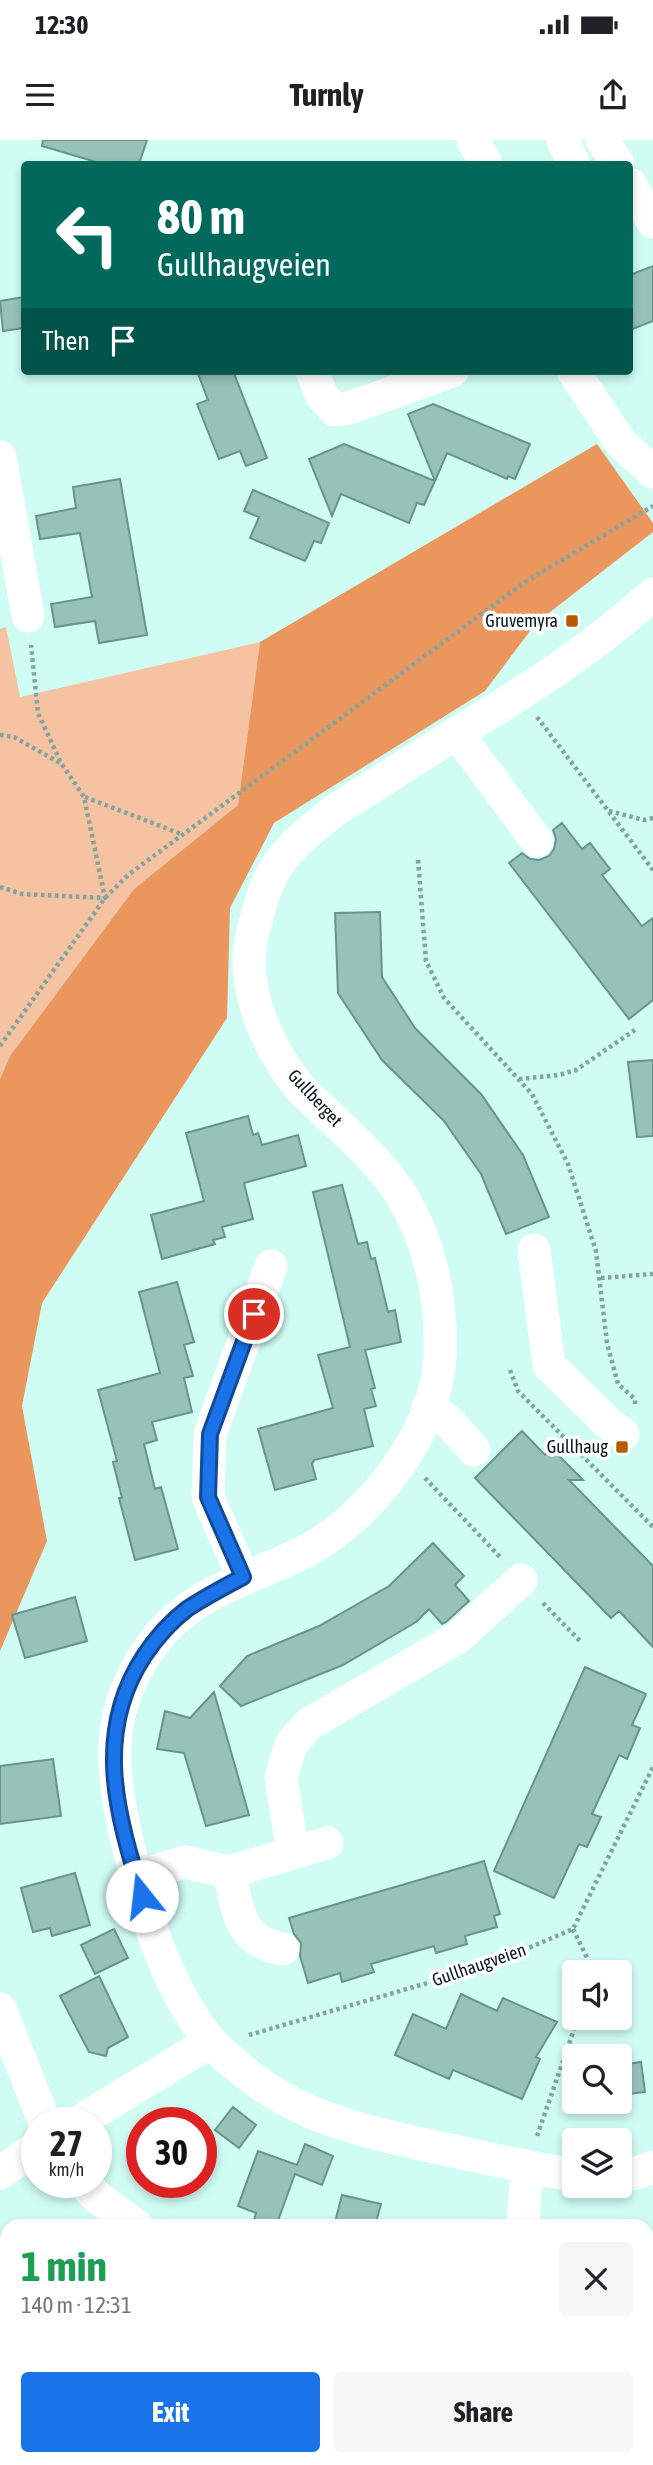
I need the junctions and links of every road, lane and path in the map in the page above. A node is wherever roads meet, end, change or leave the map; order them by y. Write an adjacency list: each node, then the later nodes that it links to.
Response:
1 (473, 140): 4 (street)
2 (563, 140): 5 (street)
3 (602, 140): 6 (street)
4 (484, 161)
5 (573, 161)
6 (616, 161)
7 (633, 189): 8 (street)
8 (653, 222)
9 (314, 375): 12 (street)
10 (428, 375): 12 (street)
11 (576, 375): 14 (street)
12 (410, 378)
13 (0, 457): 17 (street)
14 (653, 472)
15 (653, 506): 25 (path)
16 (653, 594): 18 (street, Gullberget)
17 (28, 616): 21 (path)
18 (521, 695): 19 (street, Gullberget); 23 (path)
19 (457, 733): 26 (street); 39 (street, Gullberget)
20 (0, 735): 21 (path)
21 (61, 763): 22 (path)
22 (84, 797): 25 (path); 30 (path)
23 (608, 811): 24 (path); 28 (path)
24 (653, 818)
25 (182, 834): 30 (path)
26 (537, 841)
27 (418, 860): 33 (path)
28 (653, 870)
29 (0, 887): 30 (path)
30 (105, 898): 32 (path)
31 (635, 1030): 33 (path)
32 (0, 1046)
33 (518, 1079): 37 (path)
34 (534, 1250): 40 (street)
35 (271, 1266): 44 (street)
36 (653, 1274): 37 (path)
37 (601, 1278): 40 (path)
38 (510, 1370): 43 (path)
39 (428, 1407): 41 (street); 42 (street)
40 (630, 1423)
41 (474, 1450)
42 (405, 1458): 44 (street); 45 (path)
43 (653, 1527)
44 (243, 1577): 51 (street)
45 (521, 1580): 46 (path); 49 (street)
46 (581, 1642)
47 (653, 1767): 52 (path)
48 (327, 1843): 49 (street)
49 (293, 1853): 50 (street)
50 (229, 1872): 51 (street); 53 (street)
51 (136, 1876): 57 (street)
52 (573, 1929): 54 (path); 57 (path, Gullhaugveien)
53 (283, 1949)
54 (588, 1960)
55 (0, 2009): 58 (street)
56 (573, 2030): 61 (path)
57 (210, 2042): 59 (street); 61 (street)
58 (39, 2107)
59 (103, 2107)
60 (21, 2158): 63 (street)
61 (527, 2167): 64 (street); 68 (street)
62 (653, 2167): 65 (street)
63 (0, 2172)
64 (562, 2173)
65 (632, 2174)
66 (98, 2198): 67 (street)
67 (127, 2219)
68 (523, 2219)

